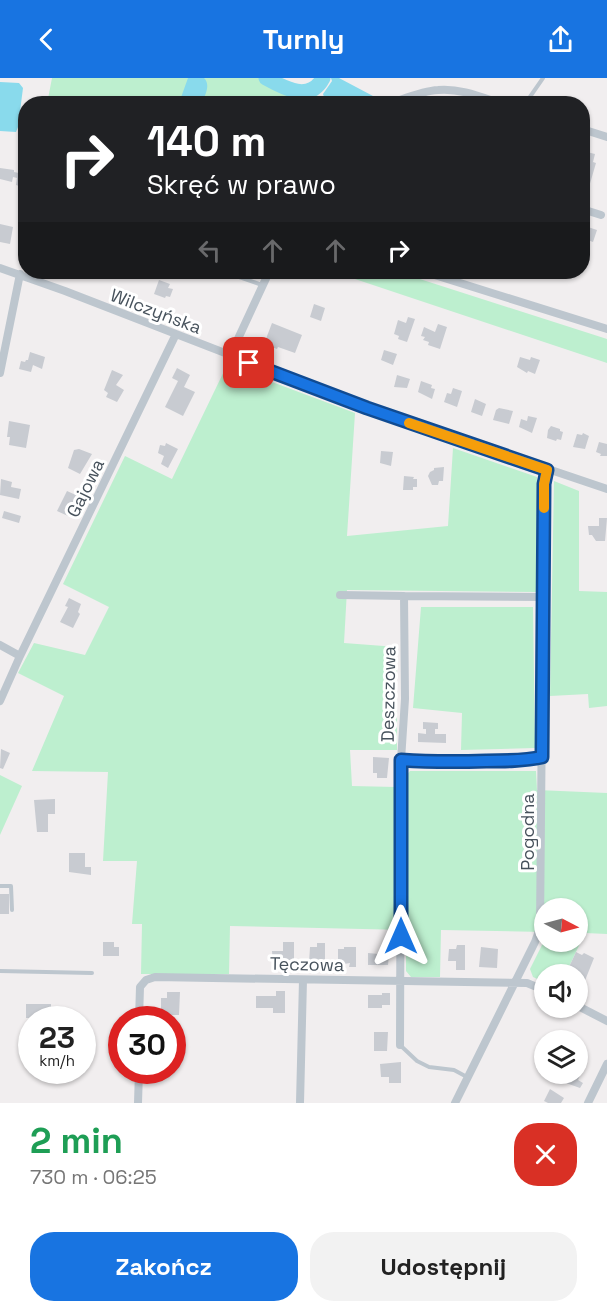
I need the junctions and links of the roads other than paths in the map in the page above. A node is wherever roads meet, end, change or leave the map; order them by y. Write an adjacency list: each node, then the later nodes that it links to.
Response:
1 (543, 78): 4 (lane)
2 (413, 96): 3 (street)
3 (476, 96)
4 (531, 96)
5 (590, 132): 6 (street)
6 (607, 137)
7 (590, 212): 8 (street)
8 (601, 215)
9 (0, 268): 10 (street, Wilczyńska)
10 (18, 273)
11 (19, 279): 20 (street)
12 (33, 279): 18 (street, Wilczyńska)
13 (244, 279): 16 (lane)
14 (266, 279): 16 (street)
15 (447, 279): 17 (street)
16 (263, 286): 19 (street)
17 (607, 329)
18 (176, 334): 19 (street, Wilczyńska); 27 (street, Gajowa)
19 (230, 356): 21 (street, Wilczyńska)
20 (0, 373)
21 (547, 470): 22 (street, Wilczyńska); 25 (street, Pogodna)
22 (607, 489)
23 (340, 595): 24 (street)
24 (404, 596): 25 (street); 30 (street, Deszczowa)
25 (543, 597): 29 (street, Pogodna)
26 (0, 645): 27 (street)
27 (20, 656): 28 (street, Gajowa)
28 (0, 701)
29 (542, 757): 30 (lane); 37 (street, Pogodna)
30 (401, 760): 36 (street, Deszczowa)
31 (0, 886): 32 (lane)
32 (12, 910)
33 (0, 971): 34 (lane)
34 (92, 973)
35 (303, 980): 36 (street, Tęczowa); 39 (street, Tęczowa); 47 (street)
36 (401, 980): 37 (street, Tęczowa); 42 (street, Deszczowa)
37 (516, 982): 38 (street, Tęczowa); 44 (street, Pogodna)
38 (534, 985)
39 (139, 1006)
40 (588, 1011): 41 (street)
41 (607, 1021)
42 (400, 1045): 44 (lane)
43 (607, 1064): 49 (street)
44 (468, 1077): 48 (street, Pogodna)
45 (139, 1084): 46 (street)
46 (138, 1103)
47 (300, 1103)
48 (455, 1103)
49 (588, 1103)

